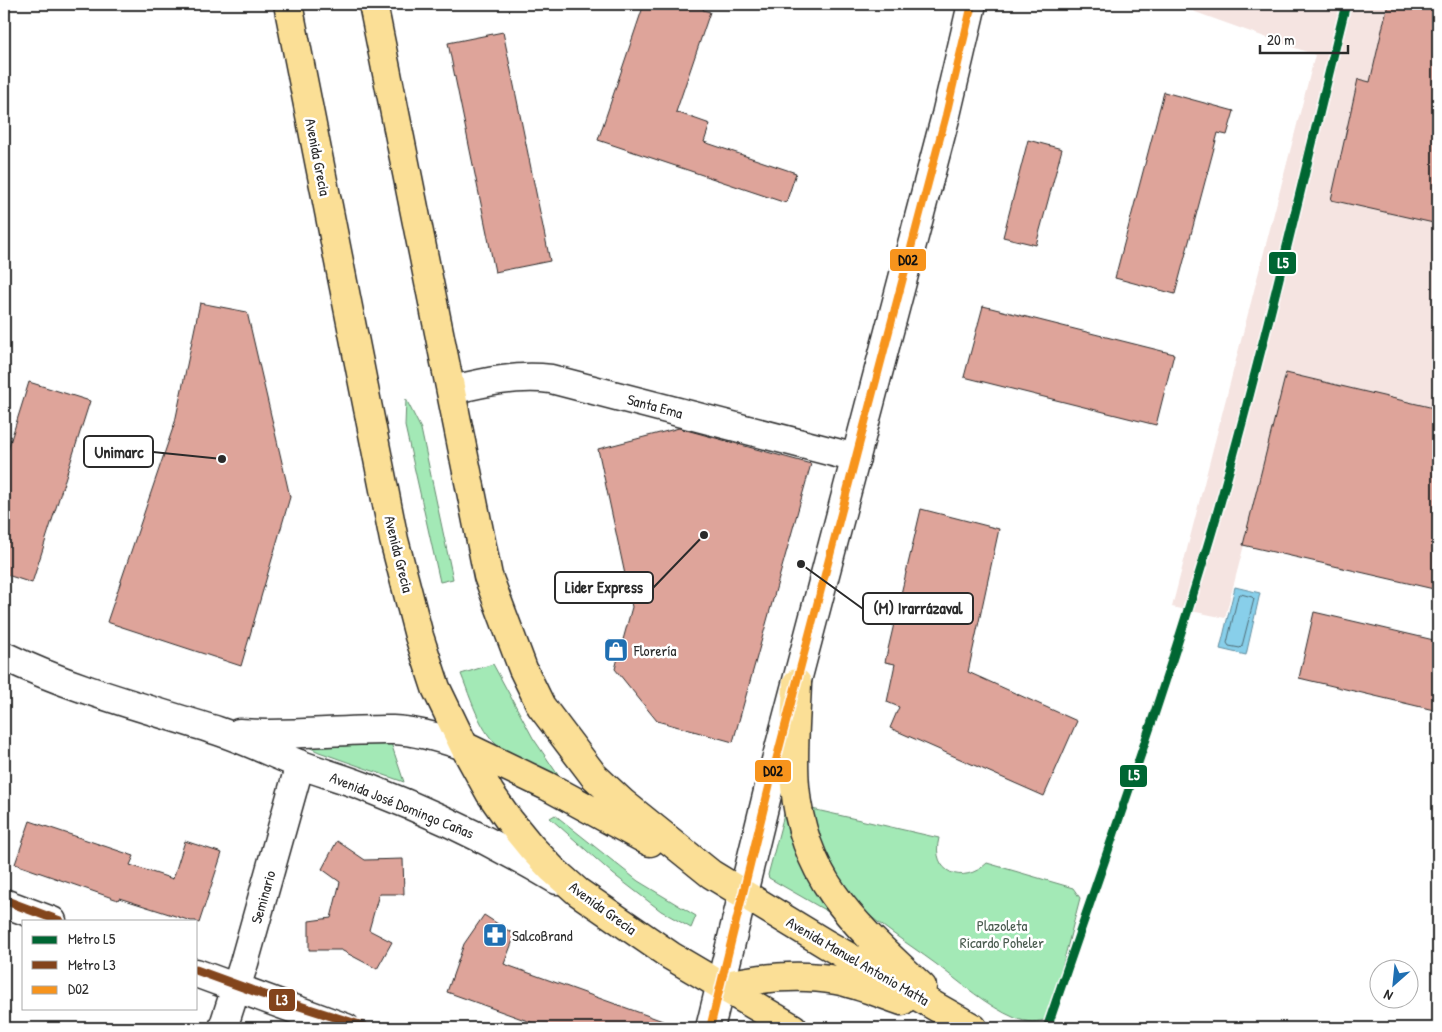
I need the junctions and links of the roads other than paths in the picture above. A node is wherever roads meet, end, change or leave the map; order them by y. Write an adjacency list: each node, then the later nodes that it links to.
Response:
1 (288, 4): 9 (main road, Avenida Grecia)
2 (373, 4): 4 (main road)
3 (972, 4): 5 (street)
4 (452, 390): 5 (street, Santa Ema); 11 (main road)
5 (856, 458): 7 (street)
6 (4, 656): 8 (street, Avenida José Domingo Cañas)
7 (797, 683): 13 (street); 19 (main road)
8 (220, 732): 9 (street, Avenida José Domingo Cañas); 10 (street, Avenida José Domingo Cañas)
9 (464, 746): 11 (main road); 12 (main road, Avenida Grecia)
10 (300, 764): 12 (street, Avenida José Domingo Cañas); 18 (street, Seminario)
11 (711, 874): 13 (main road)
12 (578, 892): 17 (main road, Avenida Grecia)
13 (743, 894): 17 (street); 19 (main road, Avenida Manuel Antonio Matta)
14 (4, 903): 15 (street)
15 (49, 920)
16 (198, 974): 18 (street)
17 (721, 986): 19 (main road); 22 (street); 23 (main road)
18 (236, 988): 20 (street, Seminario); 21 (street)
19 (964, 1023)
20 (223, 1028)
21 (346, 1028)
22 (710, 1028)
23 (793, 1028)

